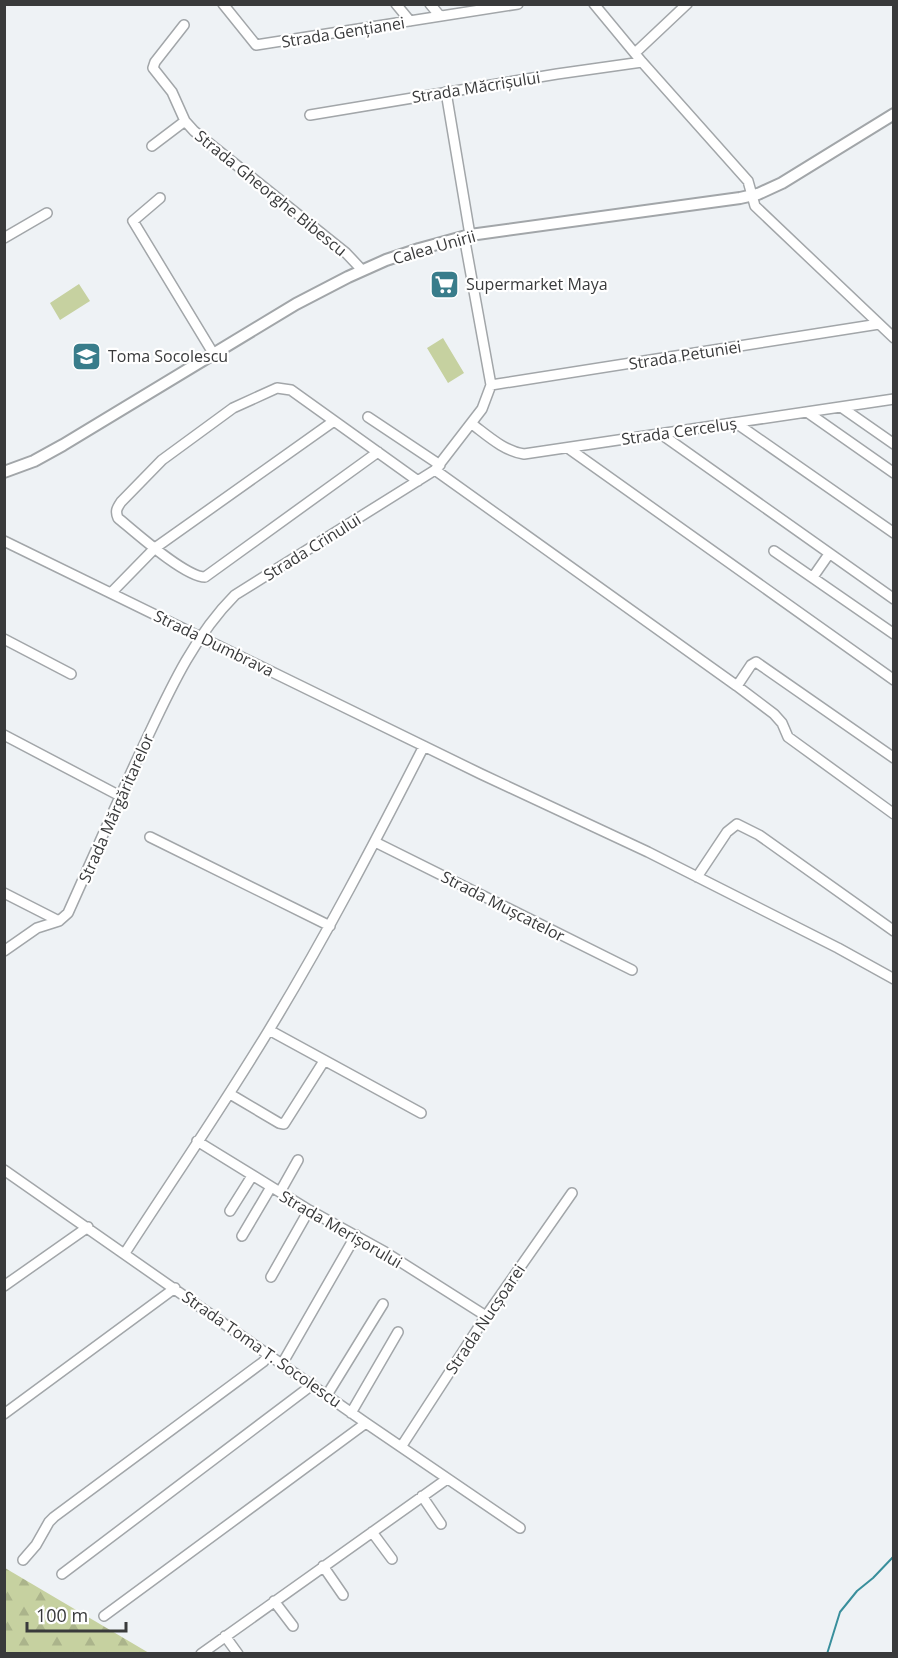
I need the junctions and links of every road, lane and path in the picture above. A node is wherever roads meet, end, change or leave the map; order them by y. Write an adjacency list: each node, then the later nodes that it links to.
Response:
1 (223, 4): 9 (street, Strada Gențianei)
2 (396, 4): 9 (street)
3 (430, 4): 8 (street)
4 (518, 4): 7 (street, Strada Gențianei)
5 (594, 4): 11 (street)
6 (687, 4): 11 (street)
7 (495, 6): 8 (street, Strada Gențianei)
8 (440, 16): 9 (street, Strada Gențianei)
9 (410, 21)
10 (184, 25): 16 (street, Strada Gheorghe Bibescu)
11 (635, 54): 12 (street)
12 (642, 62): 13 (street, Strada Măcrișului); 18 (street)
13 (446, 92): 15 (street, Strada Măcrișului); 21 (street)
14 (894, 114): 18 (main road, Calea Unirii)
15 (310, 115)
16 (185, 122): 17 (street); 23 (street, Strada Gheorghe Bibescu)
17 (152, 146)
18 (752, 195): 21 (main road, Calea Unirii); 24 (street)
19 (160, 198): 26 (street)
20 (47, 213): 22 (street)
21 (467, 236): 23 (main road, Calea Unirii); 27 (street)
22 (4, 238)
23 (362, 270): 26 (main road, Calea Unirii)
24 (879, 324): 25 (street); 27 (street, Strada Petuniei)
25 (894, 338)
26 (213, 353): 40 (main road, Calea Unirii)
27 (491, 385): 34 (street, Strada Crinului)
28 (894, 399): 29 (street, Strada Cerceluș)
29 (841, 407): 30 (street, Strada Cerceluș); 36 (street)
30 (807, 412): 33 (street, Strada Cerceluș); 41 (street)
31 (368, 417): 39 (street)
32 (334, 421): 38 (street); 45 (street); 45 (street)
33 (736, 423): 35 (street, Strada Cerceluș); 43 (street)
34 (472, 424): 37 (street, Strada Cerceluș); 39 (street, Strada Crinului)
35 (661, 434): 37 (street, Strada Cerceluș); 47 (street)
36 (894, 444)
37 (568, 448): 55 (street)
38 (378, 452): 42 (street); 45 (street)
39 (438, 468): 42 (street, Strada Crinului); 56 (street)
40 (4, 472)
41 (894, 473)
42 (418, 481): 52 (street, Strada Crinului)
43 (894, 533)
44 (4, 541): 49 (street, Strada Dumbrava)
45 (155, 548): 49 (street)
46 (774, 551): 48 (street)
47 (829, 554): 48 (street); 50 (street)
48 (813, 577): 51 (street)
49 (111, 593): 52 (street, Strada Dumbrava)
50 (894, 599)
51 (894, 634)
52 (200, 636): 58 (street, Strada Dumbrava); 60 (street, Strada Mărgăritarelor)
53 (4, 639): 54 (street)
54 (71, 674)
55 (894, 680)
56 (737, 686): 59 (street); 61 (street)
57 (4, 735): 60 (street)
58 (424, 746): 63 (street); 64 (street, Strada Dumbrava)
59 (894, 758)
60 (120, 796): 66 (street, Strada Mărgăritarelor)
61 (894, 814)
62 (150, 837): 67 (street)
63 (375, 842): 67 (street); 70 (street, Strada Mușcatelor)
64 (697, 877): 68 (street); 71 (street, Strada Dumbrava)
65 (4, 893): 66 (street)
66 (59, 921): 69 (street)
67 (330, 926): 72 (street)
68 (894, 931)
69 (4, 951)
70 (632, 970)
71 (894, 979)
72 (269, 1030): 73 (street); 74 (street)
73 (324, 1061): 74 (street); 75 (street)
74 (230, 1094): 76 (street)
75 (421, 1113)
76 (197, 1141): 79 (street, Strada Merișorului); 87 (street)
77 (298, 1160): 80 (street)
78 (4, 1170): 84 (street, Strada Toma T. Socolescu)
79 (252, 1176): 80 (street, Strada Merișorului); 83 (street)
80 (275, 1190): 82 (street, Strada Merișorului); 86 (street)
81 (572, 1193): 92 (street, Strada Nucșoarei)
82 (309, 1210): 85 (street, Strada Merișorului); 88 (street)
83 (230, 1211)
84 (88, 1227): 87 (street, Strada Toma T. Socolescu); 89 (street)
85 (356, 1235): 92 (street, Strada Merișorului); 95 (street)
86 (242, 1236)
87 (125, 1253): 90 (street, Strada Toma T. Socolescu)
88 (271, 1277)
89 (4, 1286)
90 (175, 1288): 94 (street, Strada Toma T. Socolescu); 99 (street)
91 (383, 1304): 97 (street)
92 (486, 1317): 101 (street, Strada Nucșoarei)
93 (398, 1332): 98 (street)
94 (269, 1354): 95 (street, Strada Toma T. Socolescu); 108 (street)
95 (282, 1364): 96 (street, Strada Toma T. Socolescu)
96 (312, 1385): 97 (street, Strada Toma T. Socolescu); 110 (street)
97 (327, 1395): 98 (street, Strada Toma T. Socolescu)
98 (351, 1413): 100 (street, Strada Toma T. Socolescu)
99 (4, 1414)
100 (366, 1423): 101 (street, Strada Toma T. Socolescu); 113 (street)
101 (401, 1447): 102 (street, Strada Toma T. Socolescu)
102 (447, 1479): 103 (street); 105 (street, Strada Toma T. Socolescu)
103 (422, 1496): 104 (street); 106 (street)
104 (441, 1524)
105 (520, 1528)
106 (372, 1532): 107 (street); 109 (street)
107 (392, 1559)
108 (23, 1560)
109 (323, 1566): 111 (street); 112 (street)
110 (62, 1574)
111 (344, 1595)
112 (274, 1601): 114 (street); 115 (street)
113 (104, 1616)
114 (293, 1626)
115 (225, 1636): 116 (street); 117 (street)
116 (201, 1653)
117 (238, 1653)

